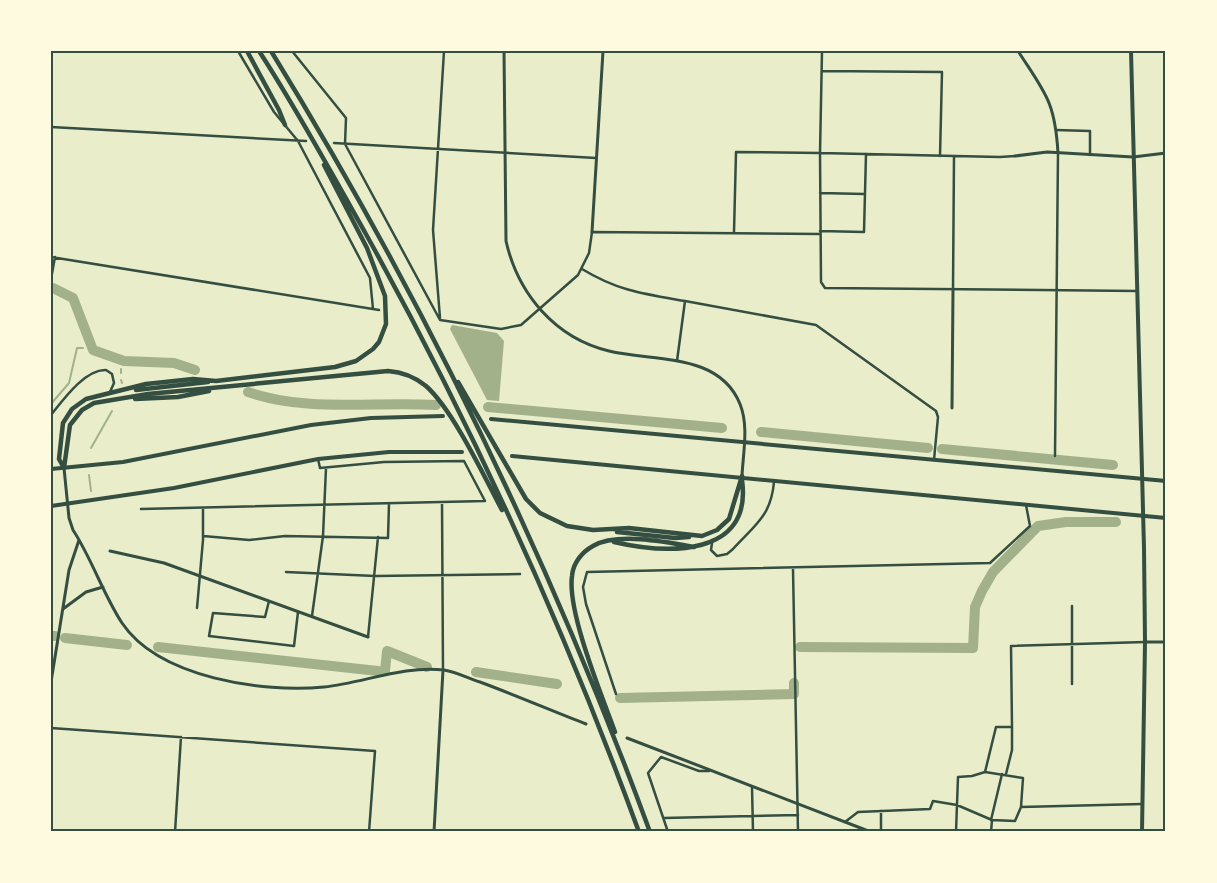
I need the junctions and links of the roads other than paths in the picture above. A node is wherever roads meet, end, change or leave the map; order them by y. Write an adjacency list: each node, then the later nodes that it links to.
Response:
1 (238, 51): 14 (street)
2 (248, 51): 14 (highway)
3 (259, 51): 13 (highway)
4 (271, 51): 49 (highway)
5 (292, 51): 20 (street)
6 (444, 51): 21 (street)
7 (504, 51): 22 (street)
8 (603, 51): 32 (street)
9 (822, 51): 12 (street)
10 (1018, 51): 16 (street)
11 (1130, 51): 31 (main road)
12 (822, 71): 23 (street); 28 (street)
13 (296, 111): 51 (highway); 85 (highway)
14 (285, 125): 17 (street)
15 (51, 126): 17 (street)
16 (1056, 130): 24 (street); 27 (street)
17 (298, 141): 18 (street); 45 (street)
18 (306, 142)
19 (334, 143): 20 (street)
20 (345, 144): 21 (street); 48 (street)
21 (438, 150): 22 (street); 48 (street)
22 (504, 153): 32 (street); 47 (street)
23 (820, 153): 26 (street); 33 (street); 36 (street)
24 (1058, 153): 27 (street); 30 (street); 43 (street)
25 (1166, 153): 31 (street)
26 (866, 154): 28 (street); 34 (street)
27 (1090, 155): 31 (street)
28 (940, 156): 29 (street)
29 (954, 156): 30 (street); 41 (street)
30 (1015, 156)
31 (1133, 157): 42 (main road)
32 (596, 158): 35 (street)
33 (820, 193): 34 (street); 37 (street)
34 (864, 194): 37 (street)
35 (592, 232): 36 (street); 39 (street)
36 (734, 232): 37 (street)
37 (820, 232): 41 (street)
38 (53, 257): 40 (street); 45 (street)
39 (582, 269): 44 (street); 47 (street)
40 (51, 280)
41 (953, 290): 43 (street); 52 (street)
42 (1137, 291): 43 (street); 66 (main road)
43 (1056, 292): 59 (street)
44 (685, 301): 50 (street); 61 (street)
45 (373, 309): 46 (street)
46 (379, 310)
47 (540, 310): 48 (street); 50 (street)
48 (440, 320)
49 (439, 351): 65 (highway); 117 (highway)
50 (677, 361): 56 (street)
51 (109, 393): 53 (street); 62 (highway)
52 (952, 408)
53 (51, 416)
54 (442, 416): 62 (main road)
55 (491, 419): 56 (main road)
56 (744, 442): 61 (main road); 65 (street)
57 (462, 452): 60 (main road)
58 (512, 456): 65 (main road)
59 (1055, 456)
60 (318, 459): 63 (street); 70 (main road)
61 (934, 460): 66 (main road)
62 (64, 468): 64 (main road); 70 (street); 85 (highway)
63 (326, 468): 69 (street); 73 (street)
64 (51, 469)
65 (742, 476): 67 (main road); 83 (highway)
66 (1143, 478): 68 (main road); 77 (main road)
67 (774, 480): 72 (main road); 83 (street)
68 (1166, 481)
69 (442, 502): 71 (street); 92 (street)
70 (67, 504): 74 (main road); 82 (street)
71 (389, 504): 73 (street); 81 (street)
72 (1025, 504): 77 (main road); 86 (street)
73 (326, 505): 76 (street); 80 (street)
74 (51, 506)
75 (141, 508): 76 (street)
76 (203, 508): 79 (street)
77 (1143, 516): 78 (main road); 101 (main road)
78 (1166, 518)
79 (203, 536): 80 (street); 90 (street)
80 (323, 536): 81 (street); 88 (street)
81 (378, 537): 91 (street)
82 (79, 540): 93 (street); 97 (street)
83 (712, 543): 117 (highway)
84 (110, 551): 90 (street)
85 (526, 552): 132 (highway)
86 (794, 569): 107 (street); 119 (street)
87 (286, 572): 88 (street)
88 (318, 574): 91 (street); 99 (street)
89 (520, 574): 92 (street)
90 (200, 576): 94 (street); 96 (street)
91 (376, 576): 92 (street); 100 (street)
92 (444, 576): 104 (street)
93 (103, 587): 97 (street); 104 (street)
94 (270, 600): 98 (street); 98 (street)
95 (1072, 606): 103 (street)
96 (197, 608)
97 (63, 609): 105 (street)
98 (298, 610): 99 (street)
99 (312, 616): 100 (street)
100 (368, 637)
101 (1145, 642): 102 (street); 103 (street); 121 (main road)
102 (1166, 642)
103 (1072, 645): 106 (street); 109 (street)
104 (443, 670): 108 (street); 131 (street)
105 (51, 682)
106 (1072, 684)
107 (616, 694)
108 (586, 724)
109 (1012, 727): 114 (street); 116 (street)
110 (51, 728): 111 (street)
111 (181, 737): 129 (street); 130 (street)
112 (627, 738): 113 (street)
113 (712, 771): 118 (street); 126 (street)
114 (985, 772): 115 (street); 120 (street)
115 (1002, 774): 116 (street); 127 (street)
116 (1006, 774): 122 (street)
117 (630, 779): 133 (highway)
118 (752, 787): 119 (street); 125 (street)
119 (798, 804): 124 (street); 128 (street)
120 (957, 804): 123 (street); 127 (street); 139 (street)
121 (1142, 804): 122 (street); 141 (main road)
122 (1021, 806): 127 (street)
123 (881, 812): 128 (street); 138 (street)
124 (798, 815): 125 (street); 136 (street)
125 (753, 817): 126 (street); 135 (street)
126 (664, 818): 134 (street)
127 (991, 820): 140 (street)
128 (845, 822): 137 (street)
129 (175, 832)
130 (369, 832)
131 (434, 832)
132 (639, 832)
133 (650, 832)
134 (668, 832)
135 (753, 832)
136 (798, 832)
137 (871, 832)
138 (881, 832)
139 (956, 832)
140 (990, 832)
141 (1142, 832)

